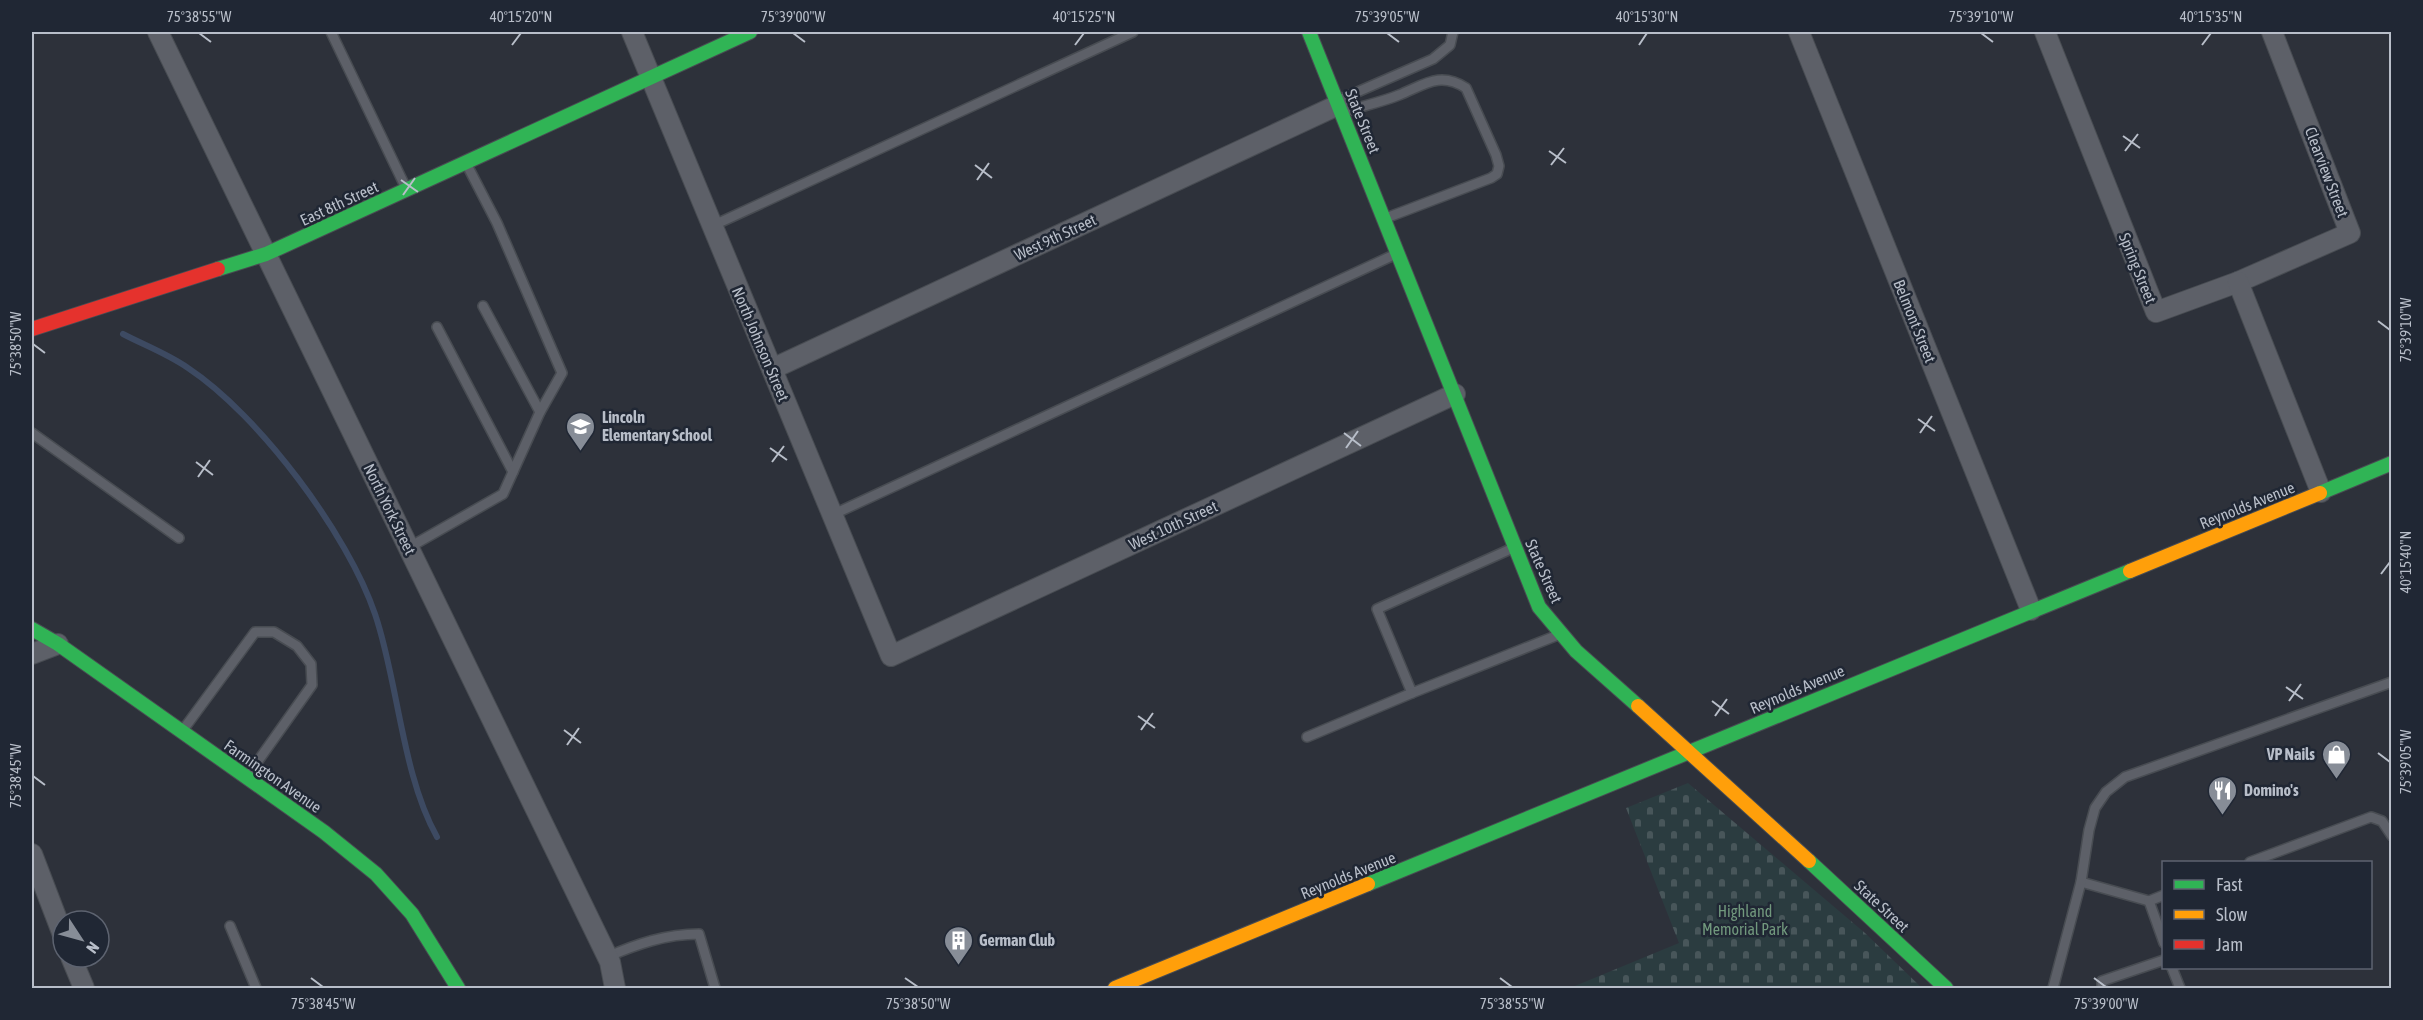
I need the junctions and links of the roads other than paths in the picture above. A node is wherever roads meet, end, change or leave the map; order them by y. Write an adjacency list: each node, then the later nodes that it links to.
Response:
1 (158, 32): 18 (street, North York Street)
2 (331, 32): 14 (lane)
3 (632, 32): 11 (street, North Johnson Street)
4 (750, 32): 11 (street, East 8th Street)
5 (1132, 32): 16 (lane)
6 (1309, 32): 12 (street, State Street)
7 (1453, 32): 12 (lane)
8 (1799, 32): 34 (street, Belmont Street)
9 (2045, 32): 19 (street, Spring Street)
10 (2272, 32): 19 (street, Clearview Street)
11 (650, 78): 13 (street, East 8th Street); 16 (street, North Johnson Street)
12 (1339, 106): 15 (street, State Street); 15 (lane); 23 (street, West 9th Street)
13 (466, 162): 14 (street, East 8th Street); 25 (lane)
14 (407, 190): 18 (street, East 8th Street)
15 (1384, 218): 17 (street, State Street)
16 (712, 226): 23 (street, North Johnson Street)
17 (1398, 253): 24 (street, State Street); 30 (lane)
18 (266, 254): 22 (street, East 8th Street); 33 (street, North York Street)
19 (2238, 282): 29 (street)
20 (483, 306): 25 (lane)
21 (437, 327): 28 (lane)
22 (32, 329)
23 (772, 369): 30 (street, North Johnson Street)
24 (1455, 394): 32 (street, State Street); 39 (street, West 10th Street)
25 (540, 412): 28 (lane)
26 (32, 433): 31 (lane)
27 (2391, 463): 29 (street, Reynolds Avenue)
28 (513, 472): 33 (lane)
29 (2321, 492): 34 (street, Reynolds Avenue)
30 (832, 515): 39 (street, North Johnson Street)
31 (179, 538)
32 (1515, 547): 36 (street, State Street); 41 (lane)
33 (408, 548): 55 (street, North York Street)
34 (2031, 610): 44 (street, Reynolds Avenue)
35 (32, 629): 37 (street, Farmington Avenue)
36 (1562, 634): 41 (lane); 44 (street, State Street)
37 (58, 644): 38 (street); 42 (street, Farmington Avenue)
38 (32, 654)
39 (891, 656)
40 (2391, 682): 49 (lane)
41 (1412, 693): 43 (lane)
42 (182, 731): 45 (street, Farmington Avenue); 45 (lane)
43 (1307, 737)
44 (1690, 751): 64 (street, Reynolds Avenue); 65 (street, State Street)
45 (247, 777): 61 (street, Farmington Avenue)
46 (2391, 836): 48 (lane)
47 (32, 854): 52 (street)
48 (2253, 861)
49 (2081, 882): 51 (lane); 66 (lane)
50 (2162, 896): 51 (lane)
51 (2149, 901): 54 (lane)
52 (53, 909)
53 (230, 926): 60 (lane)
54 (2162, 940)
55 (607, 957): 62 (street, North York Street); 63 (lane)
56 (2162, 960): 67 (lane)
57 (76, 969): 59 (street)
58 (2172, 969): 68 (lane)
59 (84, 988)
60 (256, 988)
61 (458, 988)
62 (615, 988)
63 (715, 988)
64 (1115, 988)
65 (1946, 988)
66 (2053, 988)
67 (2102, 988)
68 (2180, 988)

